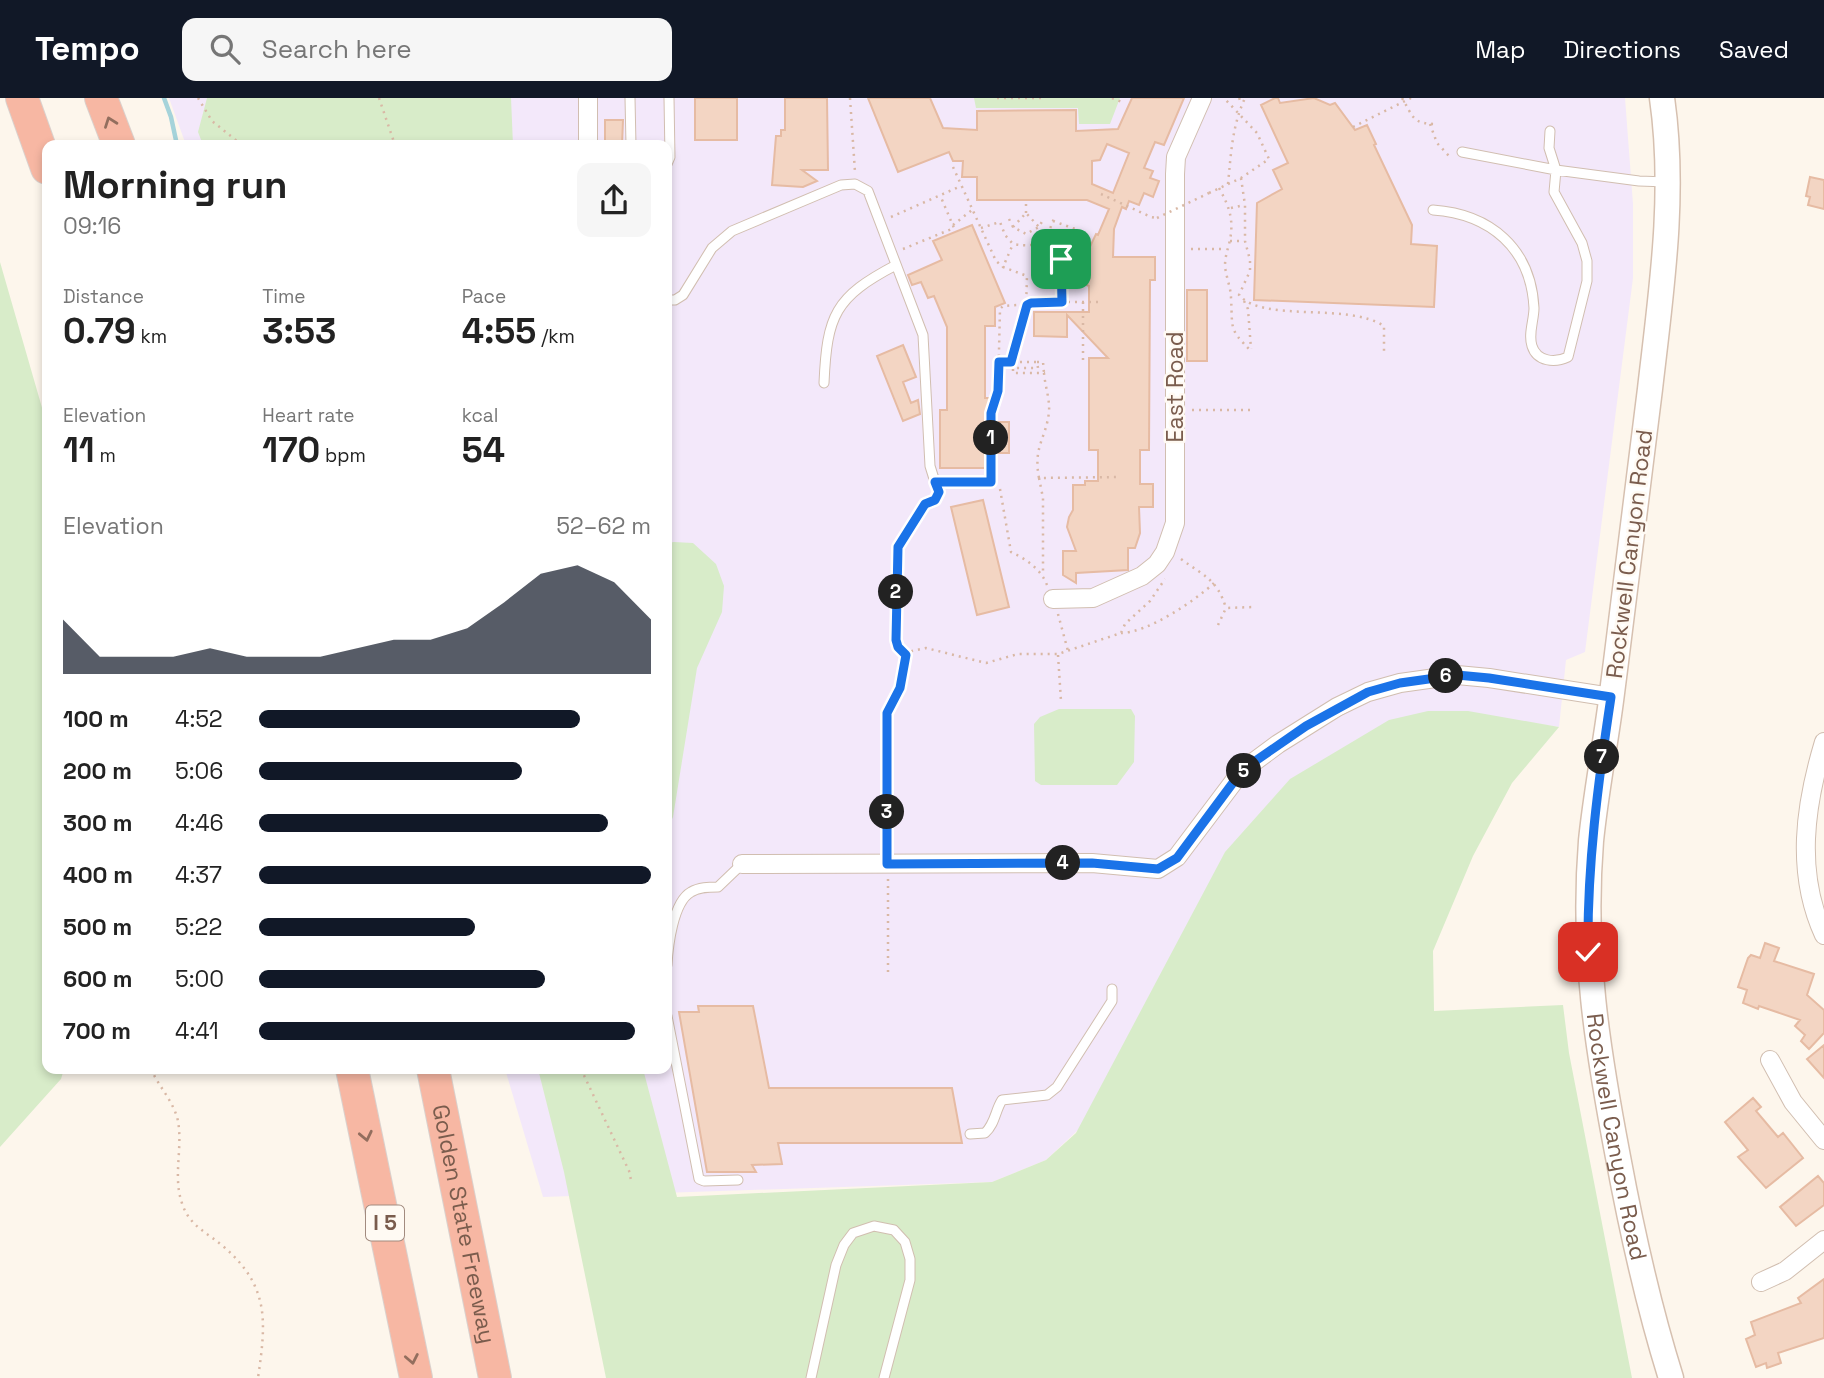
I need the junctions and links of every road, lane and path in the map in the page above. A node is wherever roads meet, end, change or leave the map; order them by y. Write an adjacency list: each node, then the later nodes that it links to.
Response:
1 (22, 98): 34 (highway)
2 (101, 98): 27 (highway, one-way to 2)
3 (198, 98): 28 (path)
4 (379, 98): 29 (path)
5 (587, 98): 30 (street)
6 (630, 98): 31 (lane)
7 (669, 98): 32 (lane)
8 (850, 98): 40 (path)
9 (997, 98): 18 (path)
10 (1046, 98): 18 (path)
11 (1112, 98): 20 (path)
12 (1202, 98): 70 (street, East Road)
13 (1224, 98): 22 (path)
14 (1239, 98): 21 (path)
15 (1245, 98): 21 (path)
16 (1411, 98): 19 (path)
17 (1662, 98): 39 (street, Rockwell Canyon Road)
18 (1028, 99)
19 (1403, 100): 23 (path); 25 (path)
20 (1124, 103)
21 (1242, 104): 22 (path)
22 (1238, 112): 38 (path); 41 (path)
23 (1430, 124): 24 (path); 35 (path)
24 (1438, 124)
25 (1353, 127)
26 (1550, 131): 37 (lane)
27 (117, 140)
28 (236, 140)
29 (393, 140)
30 (588, 140)
31 (631, 140)
32 (668, 140)
33 (1462, 152): 37 (lane)
34 (42, 154)
35 (1449, 156)
36 (953, 167): 42 (path)
37 (1556, 170): 39 (lane); 50 (lane)
38 (1241, 178): 41 (path); 47 (path)
39 (1667, 182): 109 (street, Rockwell Canyon Road)
40 (855, 184): 73 (lane); 78 (lane)
41 (1228, 184): 43 (path)
42 (961, 186): 45 (path); 49 (path)
43 (1219, 188): 44 (path, bridge); 48 (path)
44 (1101, 194)
45 (940, 195): 54 (path); 57 (path)
46 (1026, 200): 51 (path)
47 (1245, 205): 48 (path); 66 (path)
48 (1231, 208): 65 (path)
49 (972, 210): 57 (path); 59 (path)
50 (1433, 210)
51 (1026, 213): 56 (path); 58 (path)
52 (1055, 215): 55 (path)
53 (1044, 218): 58 (path)
54 (890, 220)
55 (1053, 221): 61 (path); 62 (path)
56 (1011, 224): 60 (path); 63 (path)
57 (953, 225): 64 (path)
58 (1040, 226): 61 (path); 63 (path)
59 (981, 228): 60 (path); 74 (path)
60 (1002, 229): 68 (path)
61 (1050, 229): 67 (path)
62 (1078, 230)
63 (1026, 234): 69 (path)
64 (898, 240)
65 (1230, 241): 66 (path); 71 (path)
66 (1245, 242): 76 (path)
67 (1039, 243): 69 (path); 75 (path)
68 (1013, 244): 69 (path); 74 (path)
69 (1026, 246)
70 (1176, 248): 71 (path); 91 (street, East Road)
71 (1226, 249): 77 (path)
72 (1061, 259): 80 (path)
73 (896, 265): 90 (lane); 95 (lane)
74 (1003, 267): 83 (path)
75 (1051, 267)
76 (1239, 295): 77 (path); 79 (path)
77 (1231, 296): 79 (path)
78 (672, 300)
79 (1244, 301): 84 (path)
80 (1062, 302): 81 (path); 83 (path)
81 (1083, 302): 82 (path); 88 (path)
82 (1099, 302)
83 (1027, 305): 85 (path); 86 (path)
84 (1384, 351)
85 (999, 362): 86 (path); 96 (path)
86 (1011, 362): 87 (path)
87 (1037, 362): 89 (path); 89 (path)
88 (1083, 362)
89 (1044, 373): 94 (path)
90 (824, 383)
91 (1175, 410): 92 (path); 97 (street, East Road)
92 (1251, 410)
93 (1120, 477): 94 (path)
94 (1039, 478): 98 (path)
95 (935, 482): 96 (path); 108 (path)
96 (991, 482): 98 (path)
97 (1171, 554): 99 (path); 100 (street, East Road); 105 (path)
98 (1044, 575): 100 (path)
99 (1214, 583): 102 (path); 105 (path)
100 (1053, 599)
101 (1253, 607): 102 (path)
102 (1226, 608): 103 (path)
103 (1219, 625)
104 (1062, 629): 106 (path)
105 (1121, 633): 106 (path)
106 (1069, 652): 107 (path)
107 (1058, 654): 108 (path); 110 (path)
108 (906, 655): 113 (path)
109 (1611, 697): 113 (street); 135 (street, Rockwell Canyon Road)
110 (1061, 701)
111 (1824, 742): 115 (street)
112 (742, 864): 113 (street); 114 (lane)
113 (887, 864): 116 (path)
114 (672, 932)
115 (1824, 935)
116 (888, 974)
117 (1112, 989): 124 (lane)
118 (672, 1041): 126 (lane)
119 (1770, 1060): 125 (street)
120 (153, 1074): 130 (path)
121 (353, 1074): 131 (highway, I 5, one-way to 131)
122 (434, 1074): 132 (highway, Golden State Freeway)
123 (583, 1074): 127 (path)
124 (970, 1134)
125 (1824, 1140)
126 (738, 1180)
127 (631, 1182)
128 (1824, 1240): 129 (street)
129 (1760, 1282)
130 (258, 1378)
131 (416, 1378)
132 (495, 1378)
133 (811, 1378): 134 (lane)
134 (884, 1378)
135 (1671, 1378)

